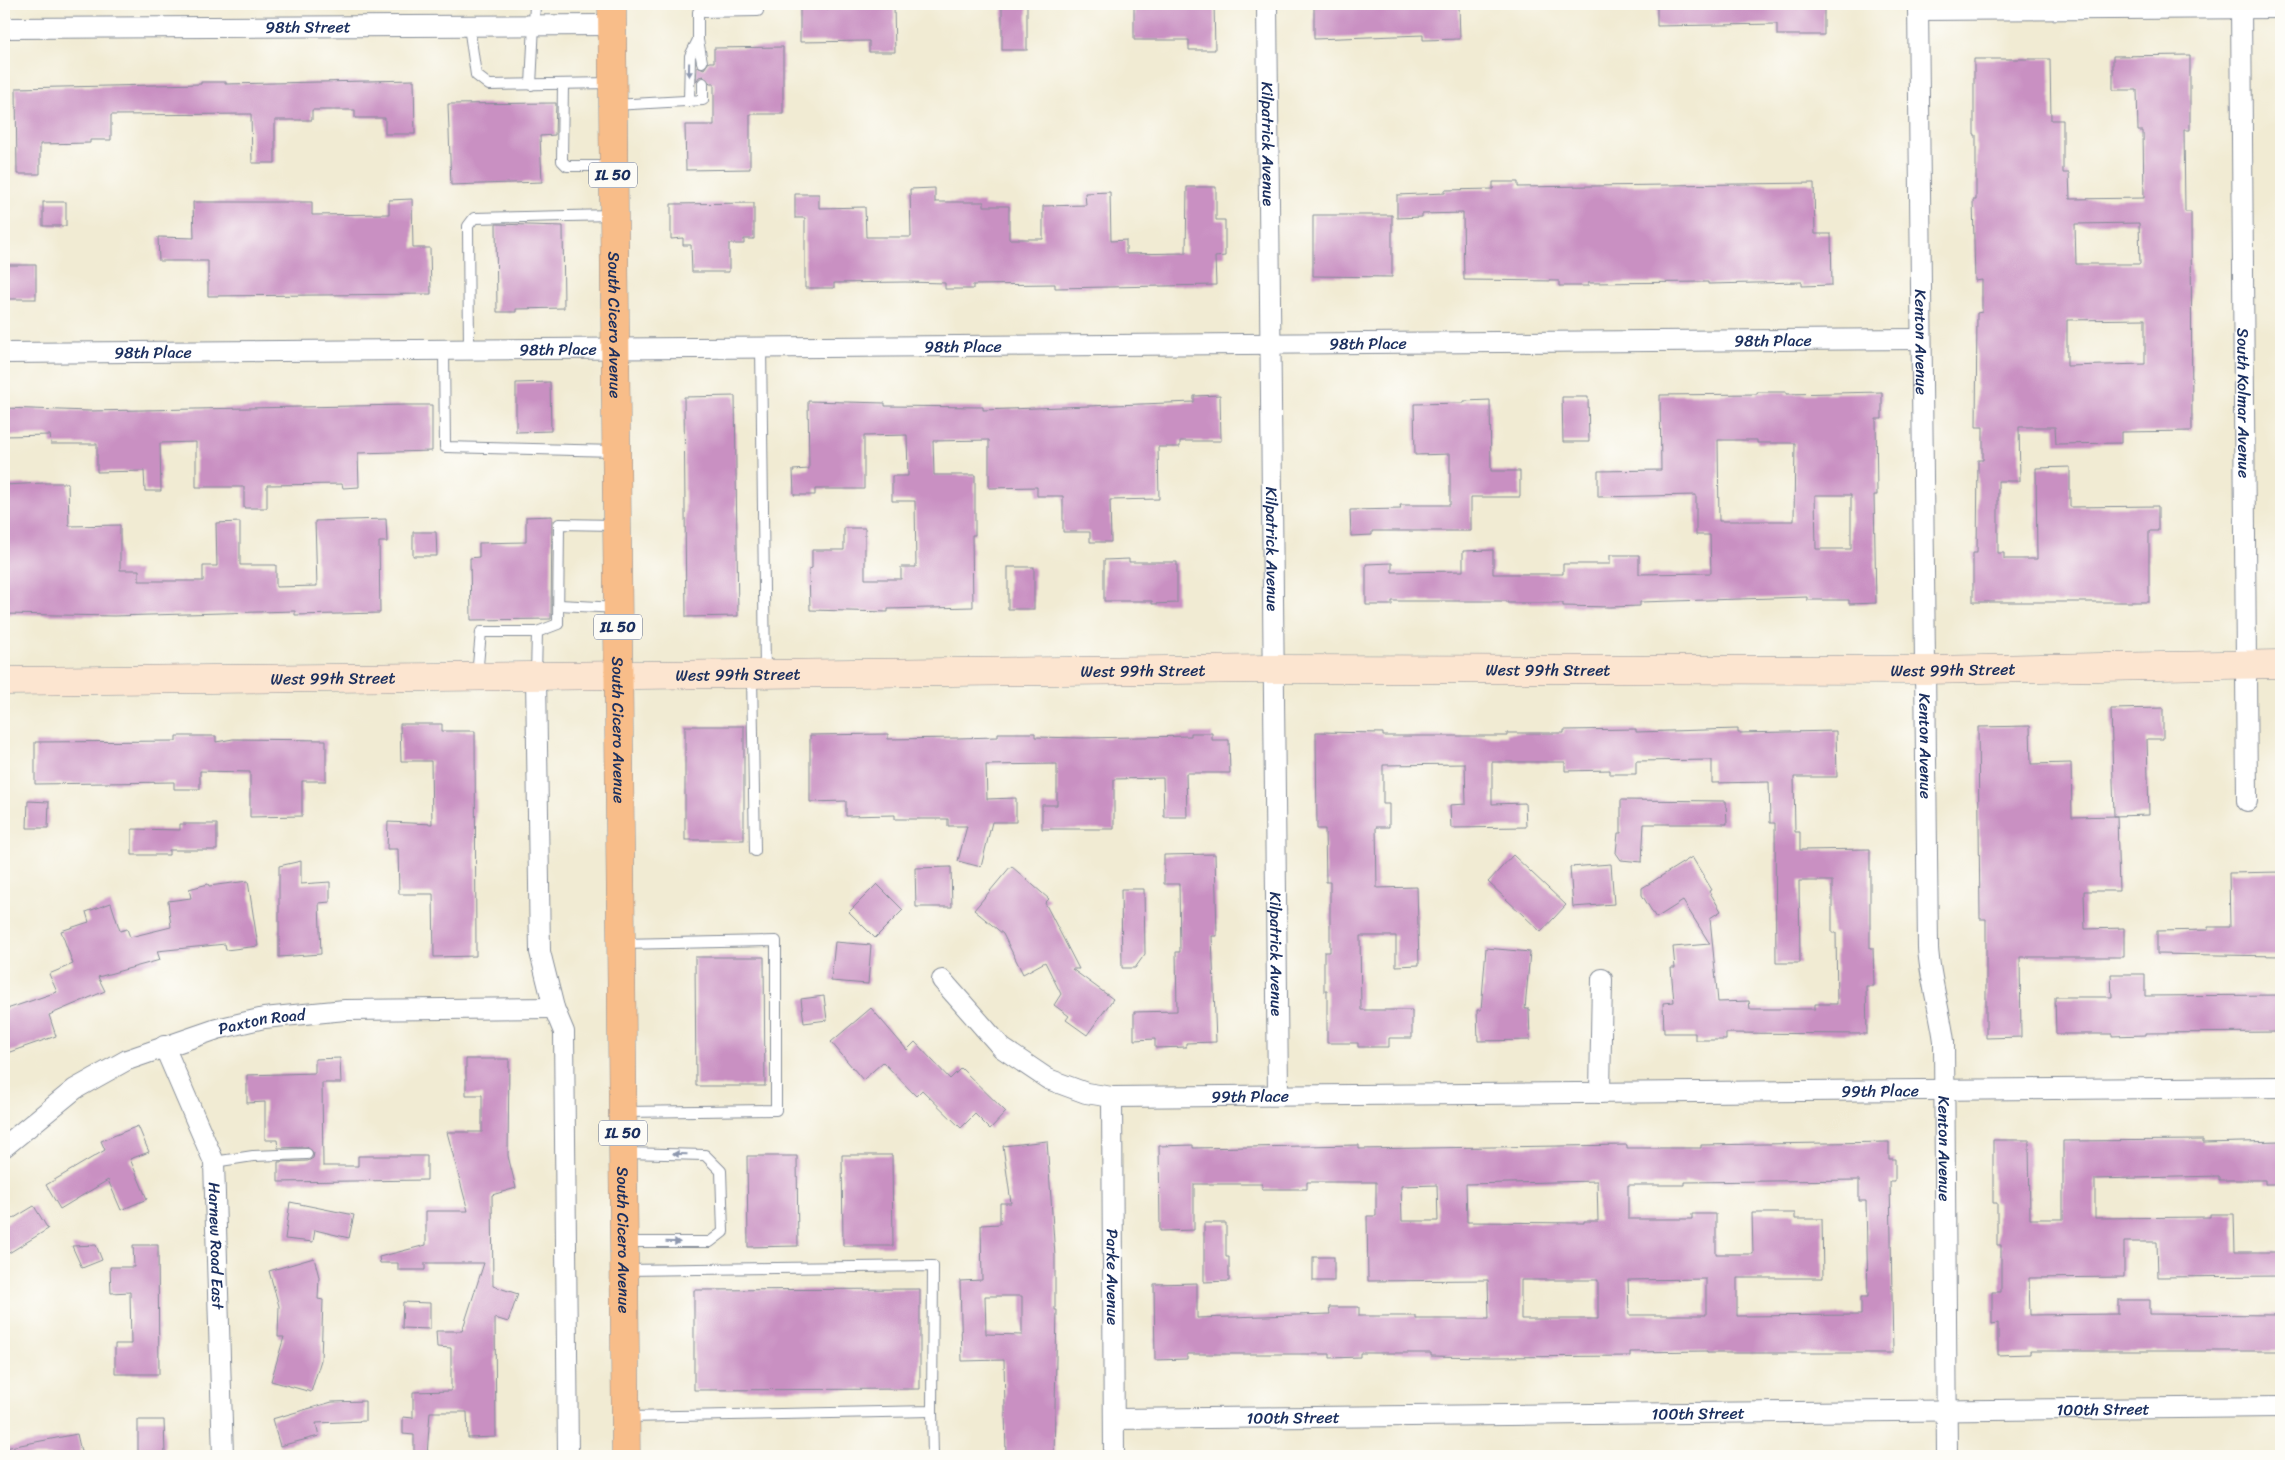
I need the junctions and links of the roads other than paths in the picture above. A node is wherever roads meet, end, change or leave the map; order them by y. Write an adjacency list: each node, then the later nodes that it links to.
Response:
1 (535, 4): 10 (lane)
2 (758, 4): 6 (lane)
3 (1267, 4): 22 (street, Kilpatrick Avenue)
4 (2241, 6): 5 (street); 7 (street); 33 (street, South Kolmar Avenue)
5 (1918, 7): 21 (street, Kenton Avenue)
6 (698, 8): 12 (lane)
7 (2281, 8)
8 (612, 15): 10 (street, 98th Street); 17 (main road, South Cicero Avenue / IL 50)
9 (470, 26): 10 (street, 98th Street); 11 (street, 98th Street); 16 (lane)
10 (534, 26): 16 (lane)
11 (4, 28)
12 (698, 40): 13 (lane); 18 (lane, one-way to 18)
13 (702, 62)
14 (703, 83): 18 (lane)
15 (562, 84): 16 (lane); 17 (lane); 19 (lane)
16 (531, 85)
17 (612, 94): 18 (lane); 19 (main road, South Cicero Avenue / IL 50)
18 (689, 101)
19 (613, 166): 20 (main road, South Cicero Avenue / IL 50)
20 (614, 214): 24 (main road, South Cicero Avenue / IL 50); 25 (lane)
21 (1922, 339): 22 (street, 98th Place); 36 (street, Kenton Avenue)
22 (1271, 344): 23 (street, 98th Place); 35 (street, Kilpatrick Avenue)
23 (761, 346): 24 (street, 98th Place); 37 (lane)
24 (615, 347): 25 (street, 98th Place); 28 (main road, South Cicero Avenue / IL 50)
25 (469, 348): 26 (street, 98th Place)
26 (444, 349): 27 (street, 98th Place); 28 (lane)
27 (4, 352)
28 (616, 451): 29 (main road, South Cicero Avenue / IL 50)
29 (617, 525): 30 (lane); 31 (main road, South Cicero Avenue / IL 50)
30 (559, 605): 31 (lane); 32 (lane)
31 (618, 608): 38 (main road, South Cicero Avenue / IL 50)
32 (537, 632): 39 (lane); 40 (lane)
33 (2246, 664): 34 (street, West 99th Street); 36 (street, West 99th Street); 42 (street, South Kolmar Avenue)
34 (2281, 664)
35 (1274, 669): 36 (street, West 99th Street); 37 (street, West 99th Street); 52 (street, Kilpatrick Avenue)
36 (1924, 670): 50 (street, Kenton Avenue)
37 (758, 675): 38 (street, West 99th Street); 43 (lane)
38 (618, 676): 40 (street, West 99th Street); 44 (main road, South Cicero Avenue / IL 50)
39 (477, 677): 40 (street, West 99th Street); 41 (street, West 99th Street)
40 (536, 677): 47 (street)
41 (4, 681)
42 (2247, 801)
43 (755, 851)
44 (622, 944): 54 (main road, South Cicero Avenue / IL 50); 54 (lane)
45 (1602, 979): 51 (street)
46 (942, 980): 53 (street, 99th Place)
47 (554, 1008): 48 (street, Paxton Road); 67 (street)
48 (164, 1046): 55 (street, Paxton Road); 58 (street, Harnew Road East)
49 (2281, 1088): 50 (street, 99th Place)
50 (1946, 1090): 51 (street, 99th Place); 62 (street, Kenton Avenue)
51 (1600, 1093): 52 (street, 99th Place)
52 (1278, 1094): 53 (street, 99th Place)
53 (1112, 1097): 65 (street, Parke Avenue)
54 (623, 1112): 56 (main road, South Cicero Avenue / IL 50)
55 (4, 1147)
56 (624, 1153): 59 (main road, South Cicero Avenue / IL 50); 59 (lane, one-way to 56)
57 (307, 1154): 58 (lane)
58 (214, 1162): 66 (street, Harnew Road East)
59 (624, 1242): 60 (main road, South Cicero Avenue / IL 50)
60 (625, 1270): 63 (lane); 64 (main road, South Cicero Avenue / IL 50)
61 (2281, 1407): 62 (street, 100th Street)
62 (1946, 1410): 65 (street, 100th Street); 71 (street, Kenton Avenue)
63 (932, 1411): 64 (lane); 69 (lane)
64 (626, 1417): 68 (main road, South Cicero Avenue / IL 50)
65 (1114, 1419): 70 (street, Parke Avenue)
66 (222, 1456)
67 (568, 1456)
68 (626, 1456)
69 (933, 1456)
70 (1114, 1456)
71 (1947, 1456)

